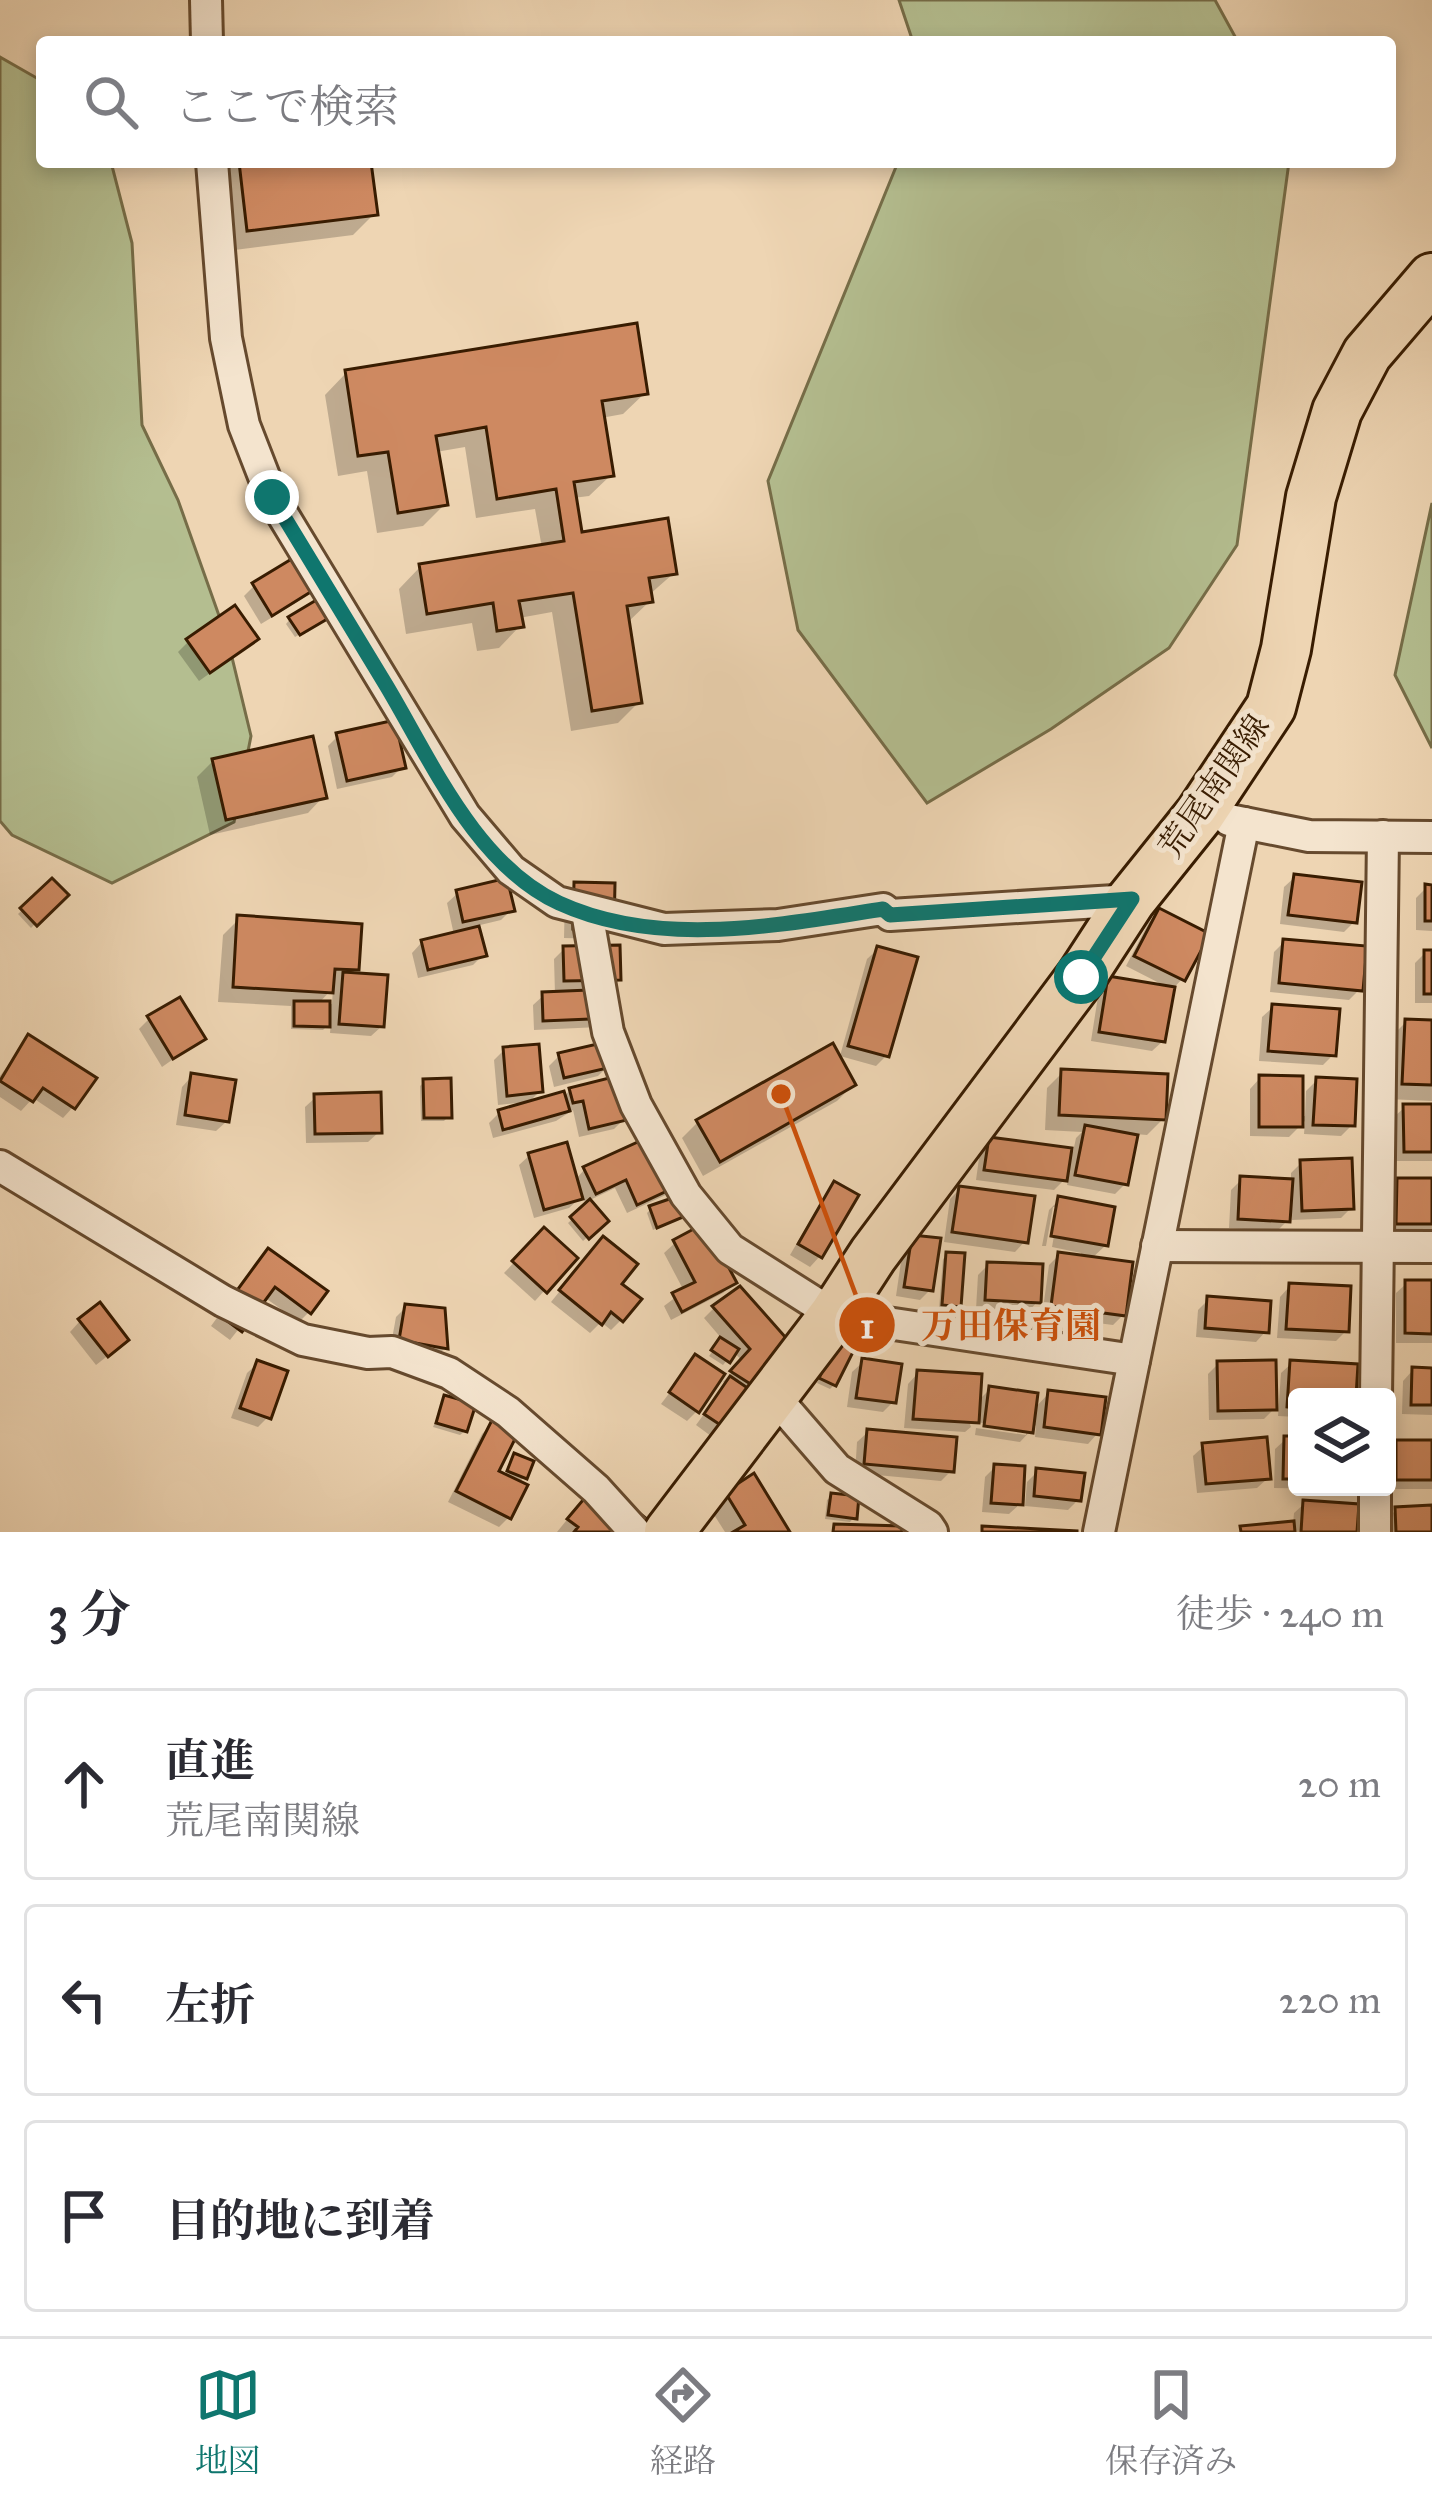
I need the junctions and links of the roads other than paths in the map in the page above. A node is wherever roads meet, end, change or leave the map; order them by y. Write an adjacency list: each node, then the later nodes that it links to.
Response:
1 (206, 0): 2 (street)
2 (207, 36)
3 (212, 168): 9 (street)
4 (1432, 278): 5 (main road, 荒尾南関線)
5 (1222, 818): 6 (street); 8 (main road, 荒尾南関線); 11 (street)
6 (1383, 836): 7 (street); 12 (street)
7 (1432, 837)
8 (1132, 899): 9 (street); 14 (main road, 荒尾南関線)
9 (587, 912): 14 (street)
10 (0, 1166): 19 (street)
11 (1157, 1246): 12 (street); 15 (street)
12 (1376, 1247): 13 (street); 16 (street)
13 (1432, 1247)
14 (834, 1315): 15 (street); 17 (main road, 荒尾南関線)
15 (1134, 1360): 22 (street)
16 (1376, 1388)
17 (773, 1395): 20 (main road, 荒尾南関線); 21 (street)
18 (1375, 1496): 23 (street)
19 (635, 1532)
20 (669, 1532)
21 (932, 1532)
22 (1099, 1532)
23 (1375, 1532)

